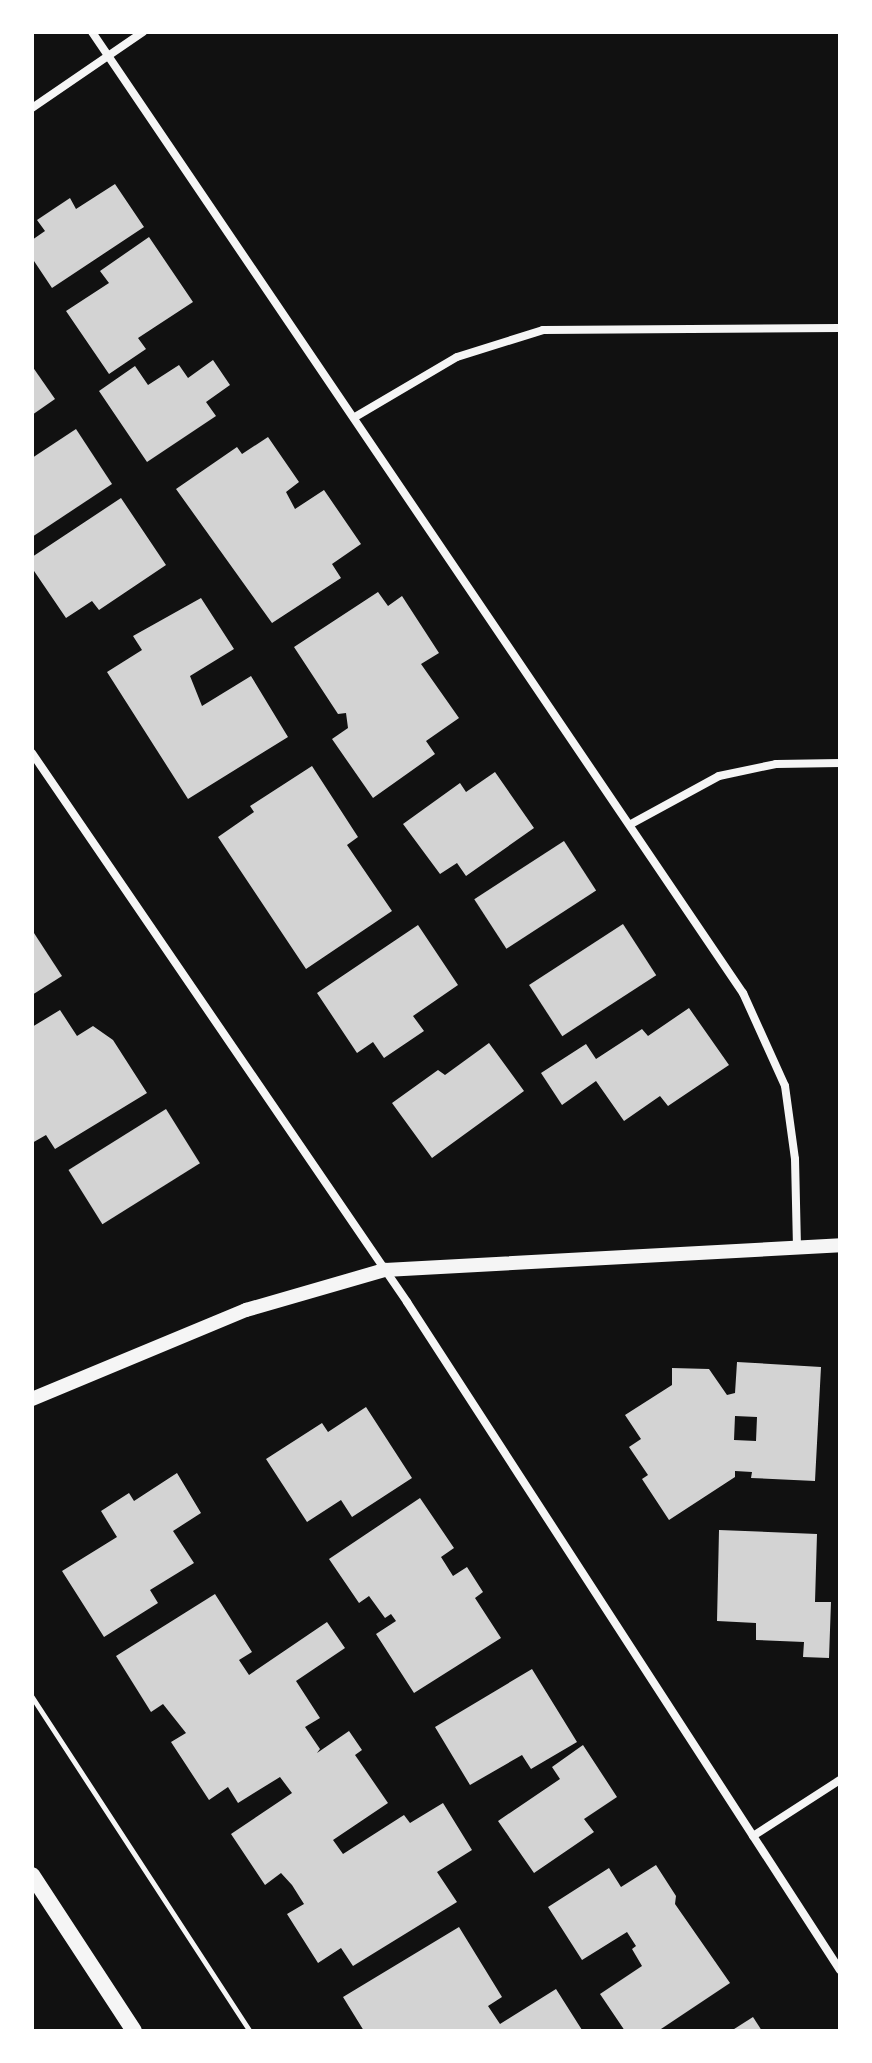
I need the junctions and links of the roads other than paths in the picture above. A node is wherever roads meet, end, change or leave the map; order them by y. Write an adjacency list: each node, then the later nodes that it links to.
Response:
1 (92, 32): 3 (street)
2 (143, 32): 3 (street)
3 (108, 56): 4 (street); 6 (street)
4 (32, 108)
5 (840, 328): 6 (street)
6 (355, 417): 9 (street)
7 (32, 753): 12 (street)
8 (840, 763): 9 (street)
9 (631, 824): 10 (street)
10 (797, 1245): 11 (street); 12 (street)
11 (840, 1245)
12 (385, 1270): 13 (street); 15 (street)
13 (32, 1399)
14 (840, 1780): 15 (street)
15 (753, 1836): 17 (street)
16 (32, 1875): 18 (main road)
17 (840, 1970)
18 (134, 2031)

